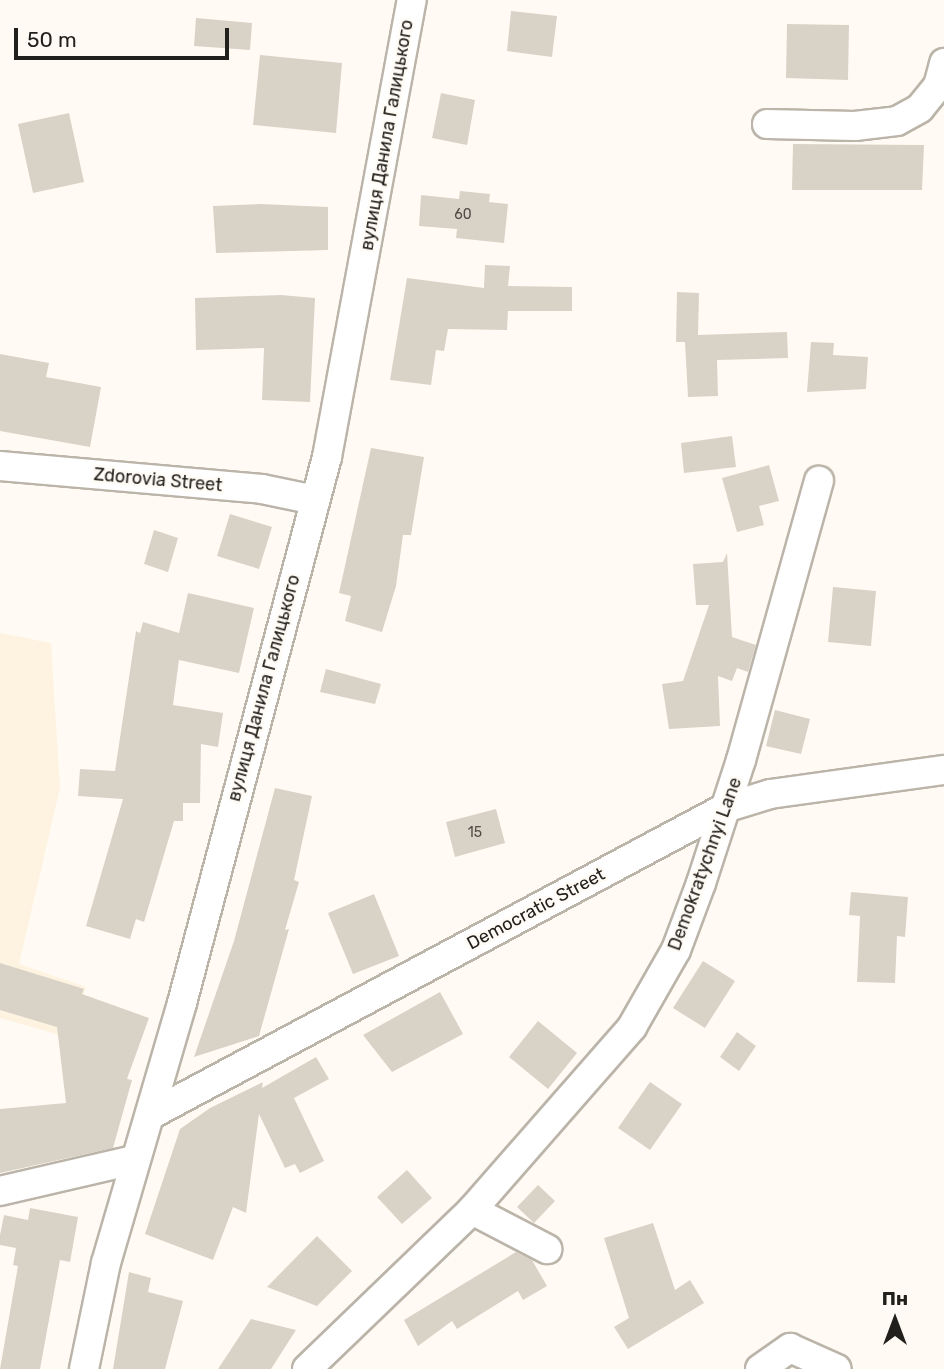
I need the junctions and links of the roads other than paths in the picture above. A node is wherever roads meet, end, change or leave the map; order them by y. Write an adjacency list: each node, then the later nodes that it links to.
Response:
1 (412, 0): 6 (street, вулиця Данила Галицького)
2 (944, 63): 3 (street)
3 (767, 124)
4 (0, 466): 6 (street, Zdorovia Street)
5 (819, 481): 8 (street, Demokratychnyi Lane)
6 (315, 500): 9 (street, вулиця Данила Галицького)
7 (944, 770): 8 (street, Democratic Street)
8 (725, 808): 9 (street, Democratic Street); 12 (street, Demokratychnyi Lane)
9 (150, 1115): 10 (street, вулиця Данила Галицького)
10 (134, 1160): 11 (street); 14 (street, вулиця Данила Галицького)
11 (0, 1191)
12 (472, 1210): 13 (street); 15 (street, Demokratychnyi Lane)
13 (547, 1250)
14 (84, 1369)
15 (307, 1369)
16 (760, 1369): 17 (street)
17 (836, 1369)

